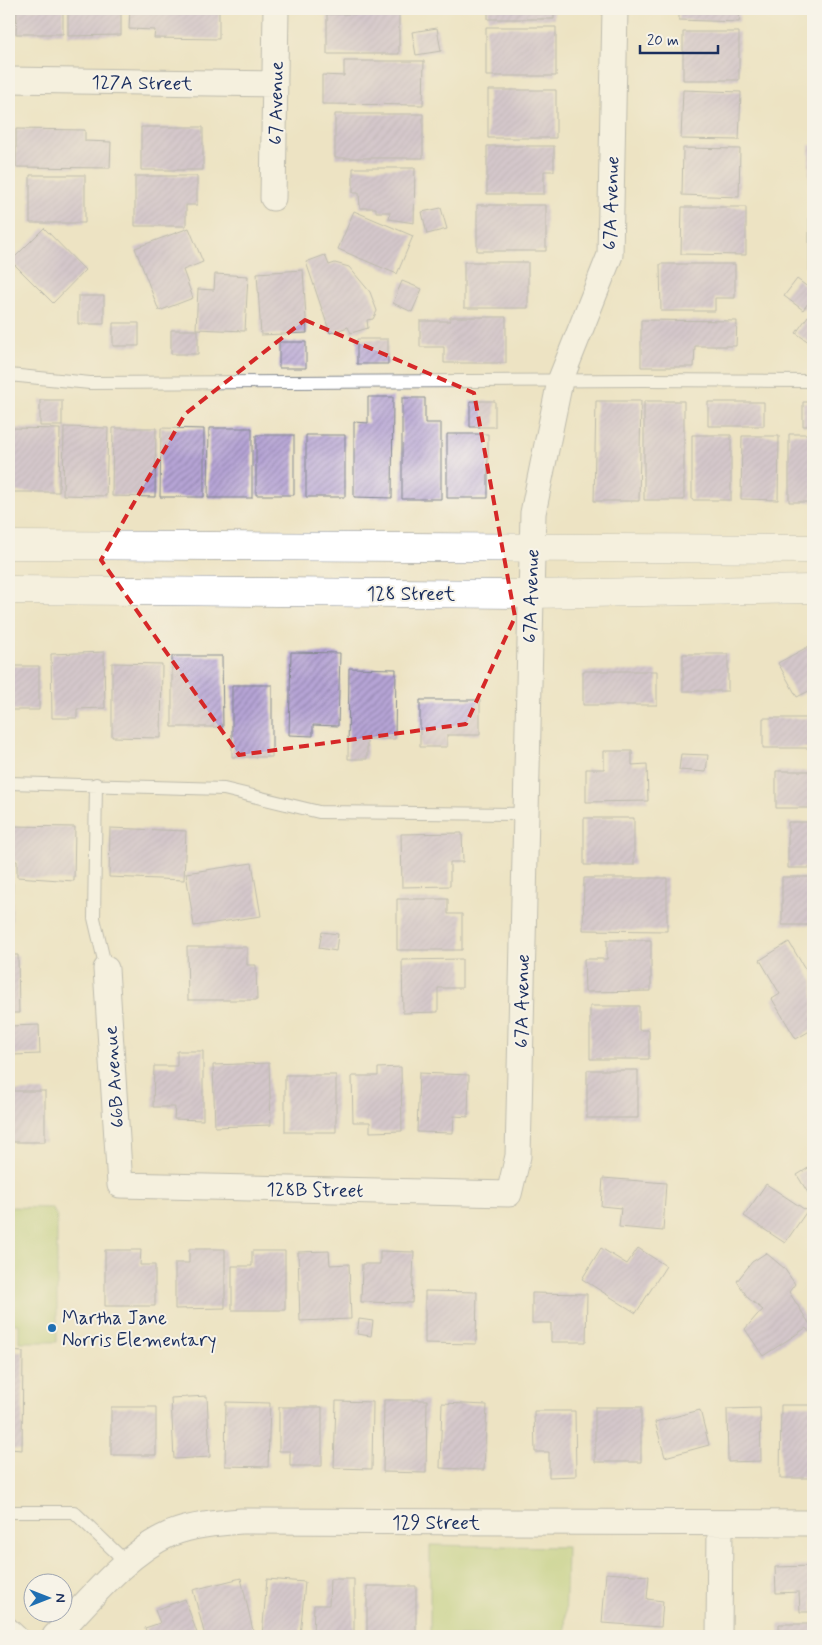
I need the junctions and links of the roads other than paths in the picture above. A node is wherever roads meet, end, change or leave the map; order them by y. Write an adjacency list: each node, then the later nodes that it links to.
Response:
1 (276, 9): 4 (street, 67 Avenue)
2 (616, 9): 7 (street, 67A Avenue)
3 (9, 80): 4 (street, 127A Street)
4 (275, 84): 5 (street, 67 Avenue)
5 (273, 198)
6 (9, 375): 7 (lane)
7 (560, 381): 8 (lane); 10 (street, 67A Avenue)
8 (813, 381)
9 (9, 545): 10 (main road)
10 (532, 549): 11 (main road); 14 (street, 67A Avenue)
11 (813, 549)
12 (813, 588): 14 (main road, 128 Street)
13 (9, 590): 14 (main road, 128 Street)
14 (530, 594): 17 (street, 67A Avenue)
15 (9, 783): 16 (lane)
16 (96, 784): 17 (lane); 18 (lane)
17 (524, 814): 20 (street, 67A Avenue)
18 (106, 969): 19 (street, 66B Avenue)
19 (120, 1184): 20 (street, 128B Street)
20 (509, 1194)
21 (9, 1512): 24 (lane)
22 (720, 1524): 23 (street, 129 Street); 24 (street, 129 Street); 28 (street)
23 (813, 1524)
24 (127, 1563): 27 (street, 129 Street)
25 (9, 1623): 26 (lane)
26 (23, 1636)
27 (55, 1636)
28 (719, 1636)

